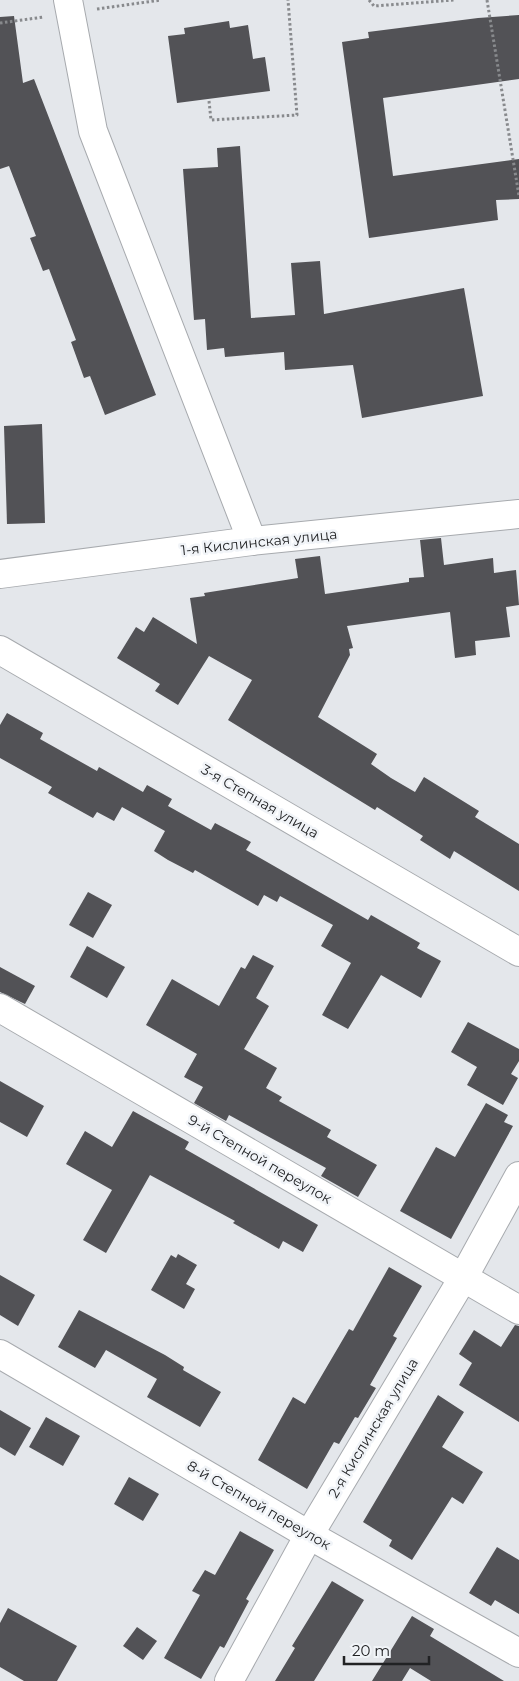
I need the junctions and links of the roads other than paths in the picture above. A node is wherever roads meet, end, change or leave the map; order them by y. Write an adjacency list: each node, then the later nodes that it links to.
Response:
1 (68, 0): 3 (street)
2 (519, 514): 3 (street, 1-я Кислинская улица)
3 (252, 541): 4 (street, 1-я Кислинская улица)
4 (0, 574)
5 (0, 650): 6 (street, 3-я Степная улица)
6 (519, 952)
7 (0, 1008): 9 (street, 9-й Степной переулок)
8 (519, 1176): 9 (street, 2-я Кислинская улица)
9 (463, 1278): 10 (street, 9-й Степной переулок); 12 (street, 2-я Кислинская улица)
10 (519, 1310)
11 (0, 1354): 12 (street, 8-й Степной переулок)
12 (309, 1535): 13 (street, 8-й Степной переулок); 14 (street, 2-я Кислинская улица)
13 (519, 1653)
14 (229, 1681)

